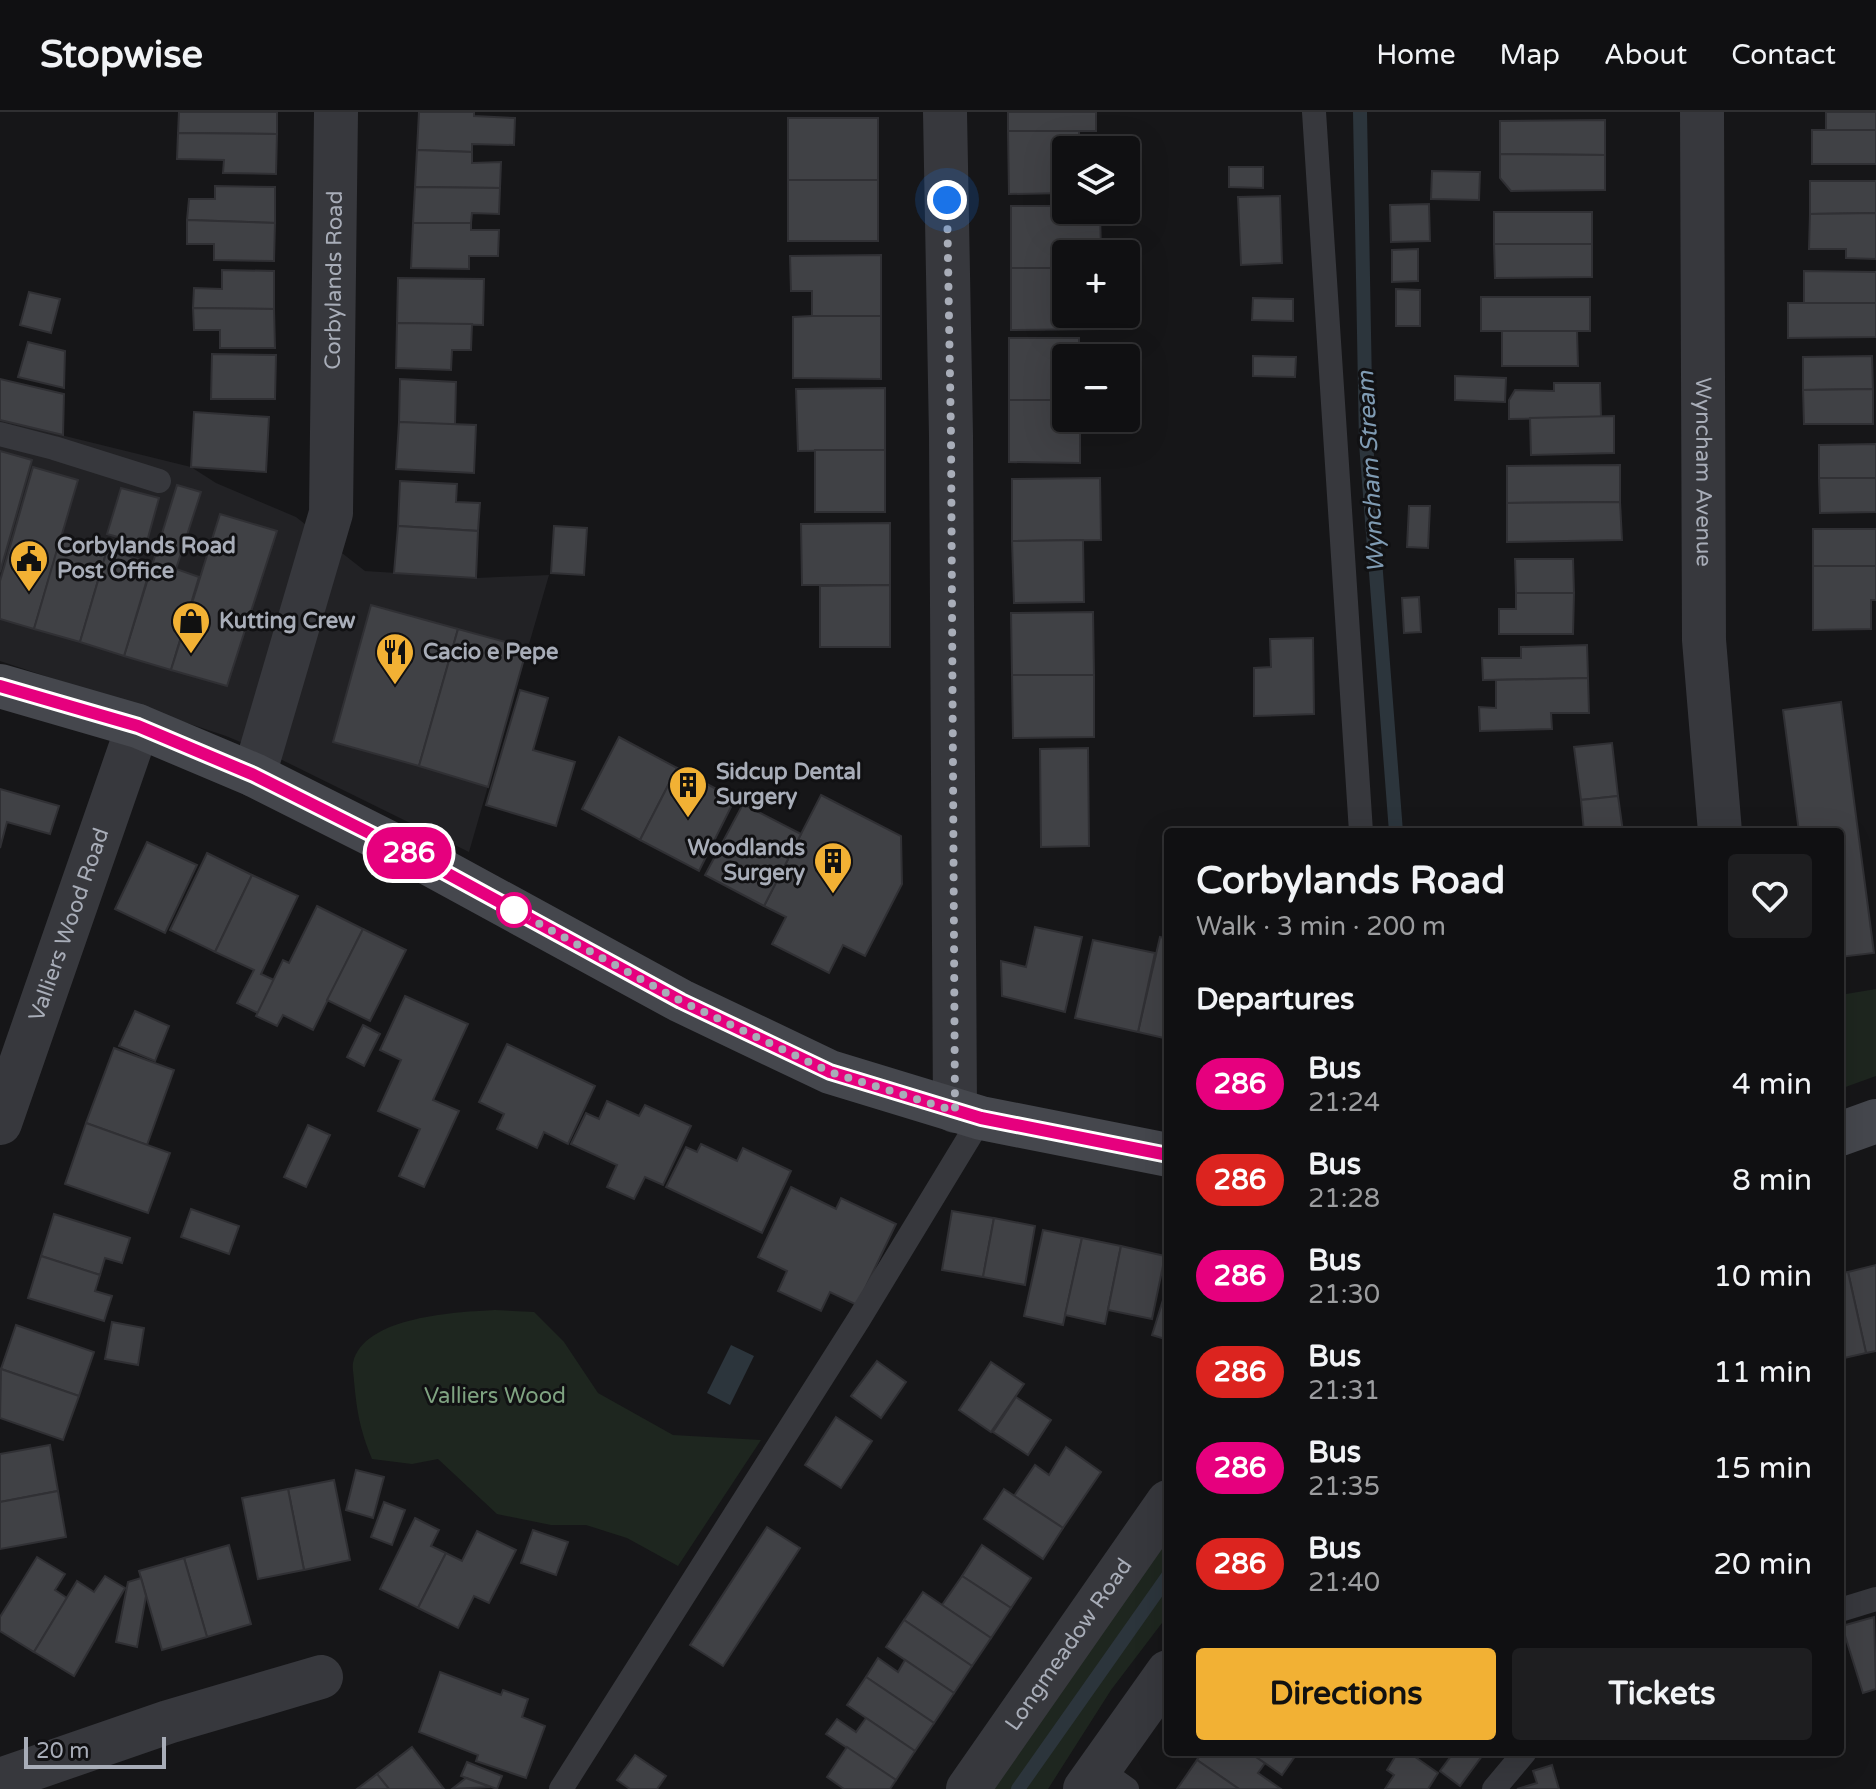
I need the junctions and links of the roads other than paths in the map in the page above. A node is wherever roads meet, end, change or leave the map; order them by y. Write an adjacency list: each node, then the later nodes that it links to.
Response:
1 (336, 112): 9 (street, Corbylands Road)
2 (945, 112): 12 (street)
3 (1314, 112): 10 (lane)
4 (1702, 112): 11 (street, Wyncham Avenue)
5 (0, 434): 6 (lane)
6 (159, 481)
7 (0, 686): 8 (main road)
8 (138, 726): 9 (main road); 14 (street, Valliers Wood Road)
9 (254, 775): 12 (main road)
10 (1361, 828)
11 (1720, 828)
12 (968, 1115): 16 (main road); 25 (lane)
13 (1876, 1121): 15 (main road)
14 (0, 1123)
15 (1844, 1133)
16 (1164, 1154)
17 (1164, 1508): 26 (street, Longmeadow Road)
18 (1876, 1599): 19 (lane)
19 (1844, 1609)
20 (321, 1677): 23 (street)
21 (1164, 1679): 24 (street)
22 (1522, 1756): 27 (lane)
23 (0, 1780)
24 (1104, 1782)
25 (561, 1789)
26 (968, 1789)
27 (1494, 1789)

